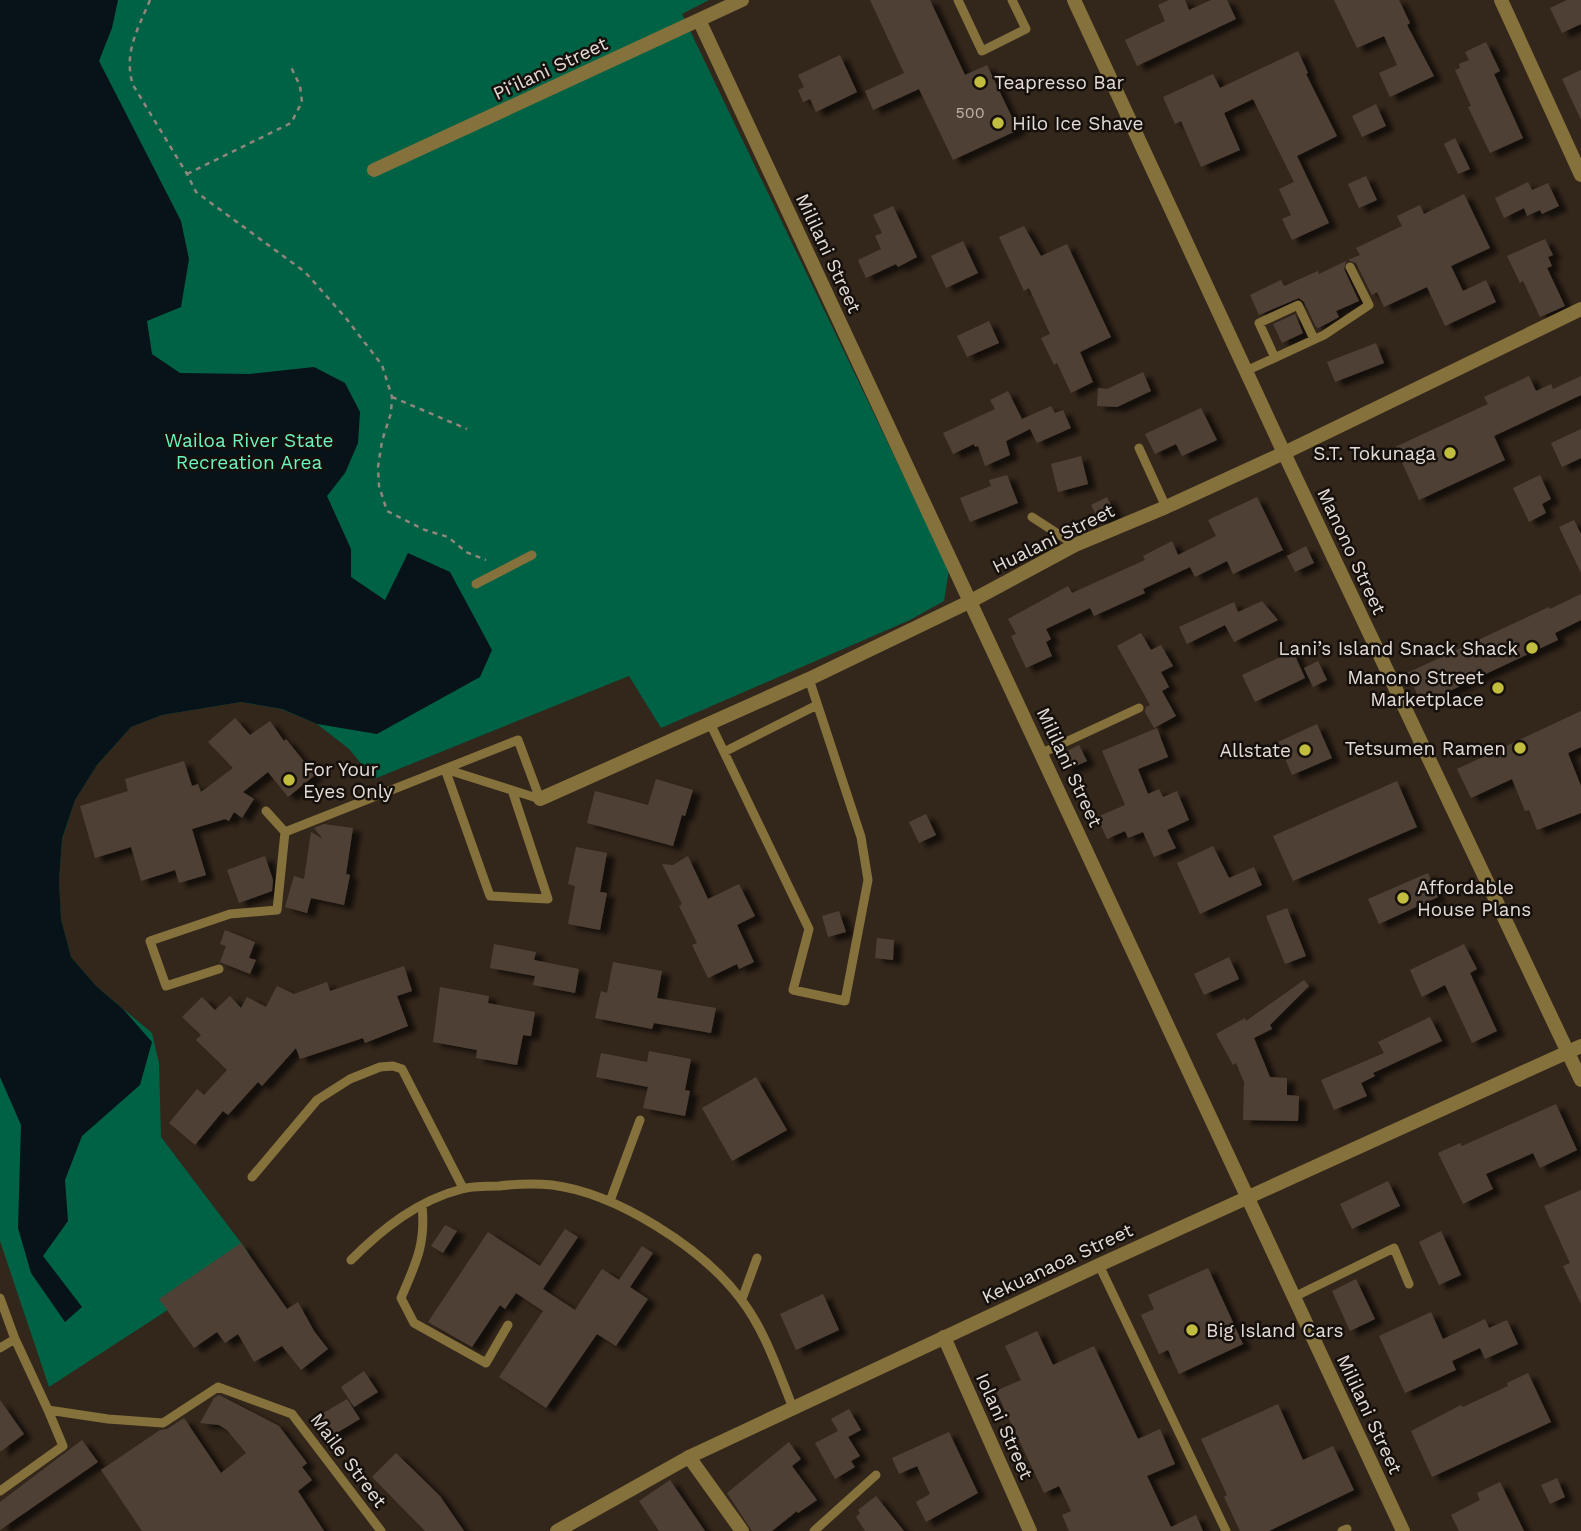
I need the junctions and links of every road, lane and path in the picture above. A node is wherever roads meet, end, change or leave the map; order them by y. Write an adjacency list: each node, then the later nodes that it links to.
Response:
1 (150, 0): 10 (path)
2 (741, 0): 7 (street, Pi‘ilani Street)
3 (958, 0): 6 (lane)
4 (1074, 0): 16 (street, Manono Street)
5 (1501, 0): 11 (street)
6 (1015, 1)
7 (699, 20): 9 (street, Pi‘ilani Street); 27 (street, Mililani Street)
8 (290, 65): 10 (path)
9 (374, 170)
10 (187, 174): 17 (path)
11 (1581, 175)
12 (1350, 267): 14 (lane)
13 (1581, 309): 20 (street, Hualani Street)
14 (1314, 339): 15 (lane); 15 (lane)
15 (1275, 358): 16 (lane)
16 (1246, 371): 20 (street, Manono Street)
17 (392, 397): 18 (path); 25 (path)
18 (467, 429)
19 (1139, 448): 21 (lane)
20 (1284, 453): 21 (street, Hualani Street); 40 (street, Manono Street)
21 (1166, 507): 23 (street, Hualani Street)
22 (1032, 517): 23 (lane)
23 (1075, 545): 27 (street, Hualani Street)
24 (532, 555): 26 (lane)
25 (485, 560)
26 (476, 584)
27 (971, 601): 28 (street, Hualani Street); 33 (street, Mililani Street)
28 (808, 679): 29 (lane); 31 (street, Hualani Street)
29 (817, 705): 32 (lane); 32 (lane)
30 (1139, 708): 33 (lane)
31 (710, 723): 32 (lane); 36 (street, Hualani Street)
32 (724, 752)
33 (1042, 753): 45 (street, Mililani Street)
34 (445, 769): 35 (lane); 35 (lane); 36 (lane); 38 (lane)
35 (512, 790): 36 (lane)
36 (540, 799)
37 (266, 811): 38 (lane)
38 (285, 832): 39 (lane)
39 (219, 969)
40 (1574, 1049): 41 (street, Manono Street); 45 (street, Kekuanaoa Street)
41 (1581, 1080)
42 (640, 1120): 46 (lane)
43 (252, 1177): 44 (lane)
44 (463, 1188): 46 (lane); 47 (lane)
45 (1248, 1197): 50 (street, Kekuanaoa Street); 52 (street, Mililani Street)
46 (610, 1200): 54 (lane)
47 (422, 1205): 49 (lane); 55 (lane)
48 (757, 1258): 54 (lane)
49 (351, 1260)
50 (1099, 1265): 56 (street, Kekuanaoa Street); 69 (lane)
51 (1409, 1284): 52 (lane)
52 (1294, 1297): 70 (street, Mililani Street)
53 (0, 1298): 57 (lane)
54 (741, 1299): 59 (lane)
55 (508, 1325)
56 (944, 1337): 59 (street, Kekuanaoa Street); 68 (street, Iolani Street)
57 (15, 1339): 58 (lane); 60 (lane)
58 (0, 1348)
59 (793, 1408): 61 (street, Kekuanaoa Street)
60 (48, 1410): 63 (lane); 64 (lane, Maile Street)
61 (689, 1457): 65 (street, Kekuanaoa Street); 66 (street)
62 (876, 1475): 67 (lane)
63 (0, 1491)
64 (381, 1531)
65 (557, 1531)
66 (741, 1531)
67 (814, 1531)
68 (1030, 1531)
69 (1226, 1531)
70 (1403, 1531)

